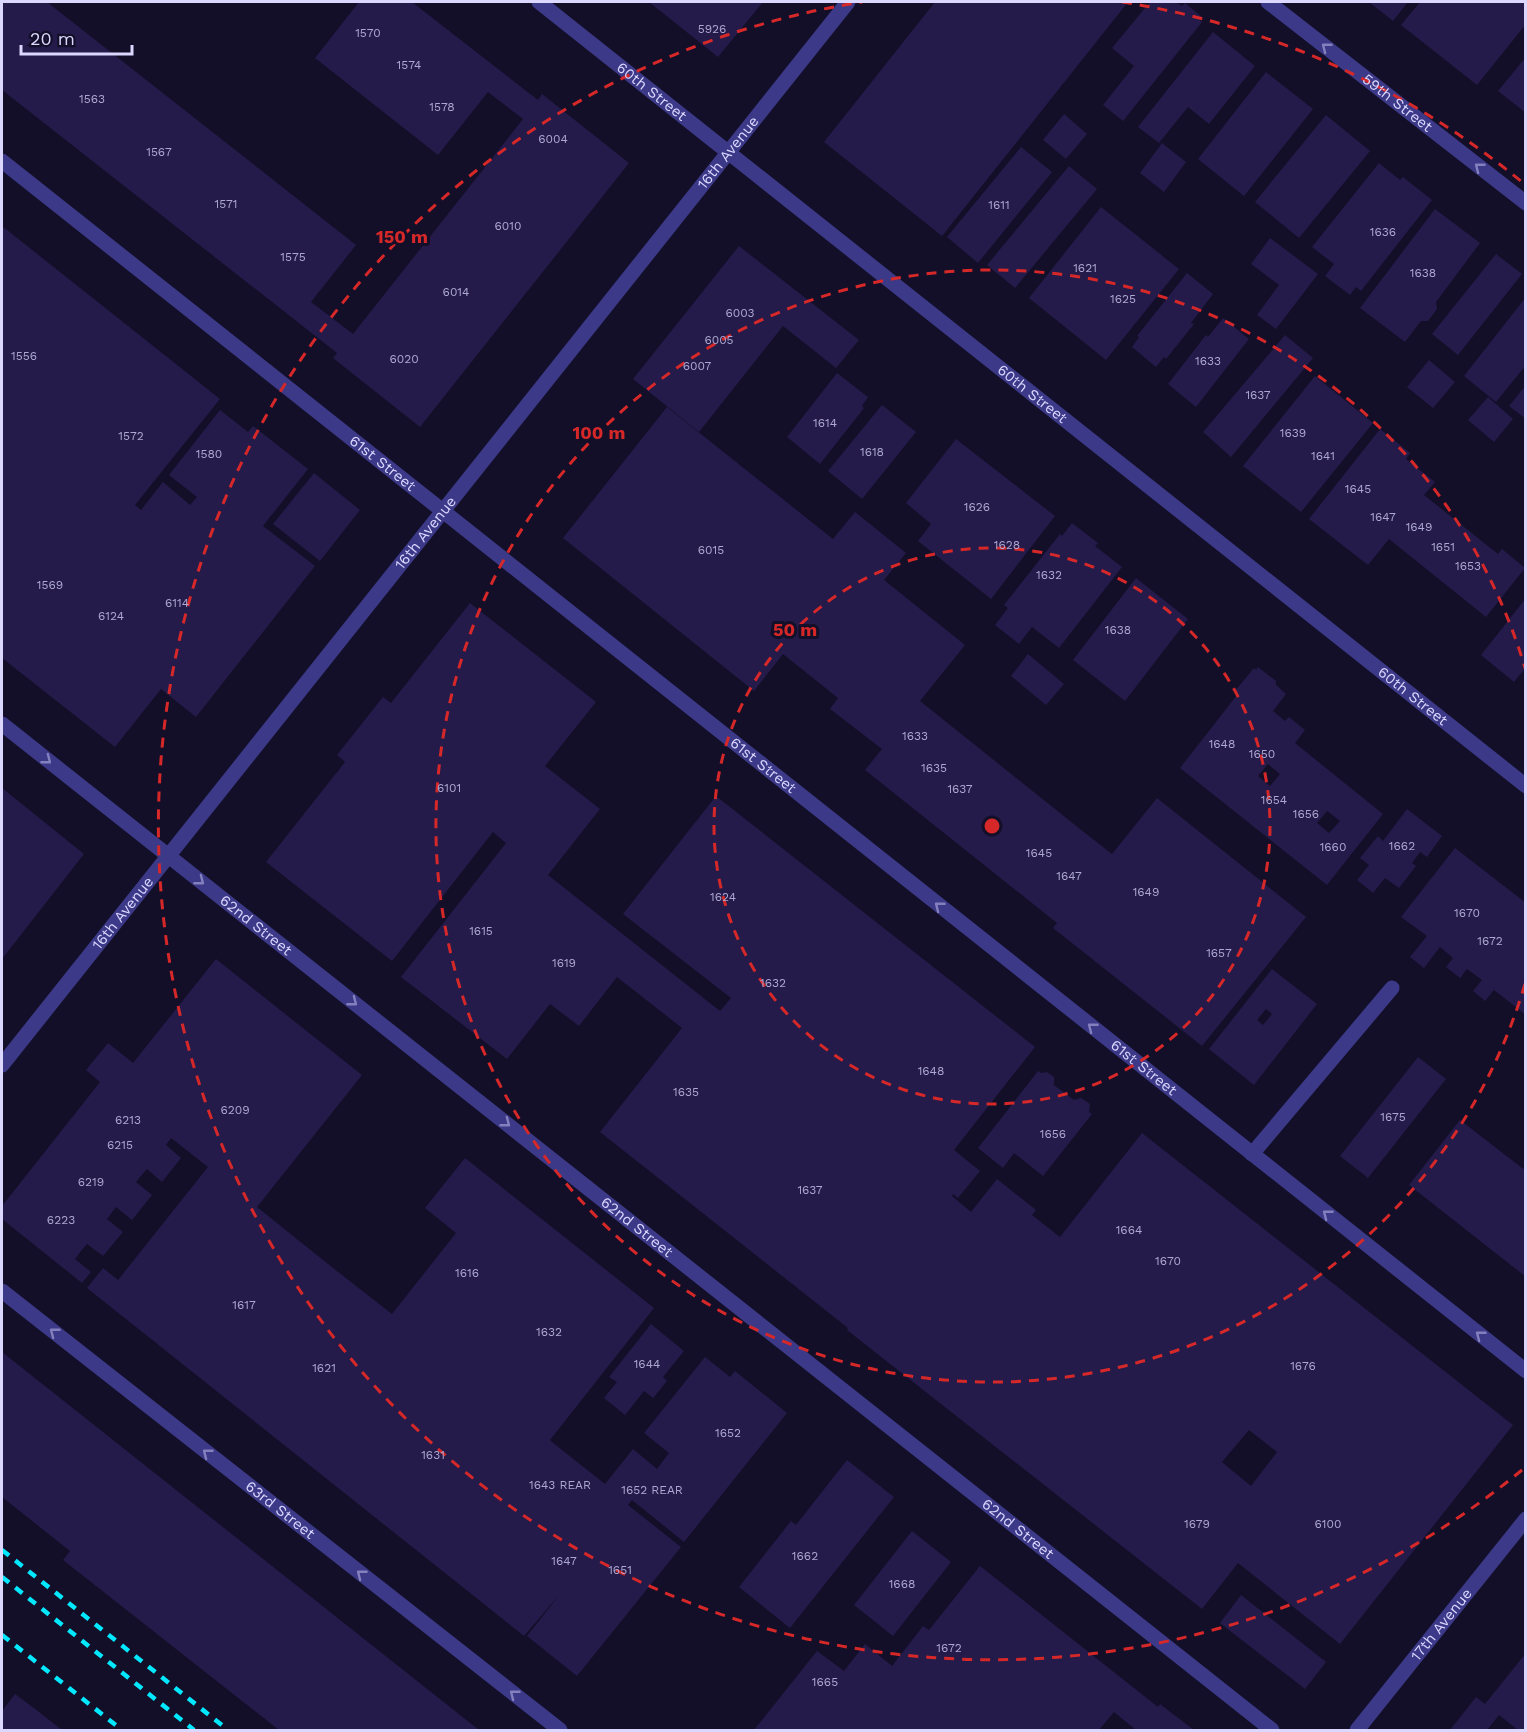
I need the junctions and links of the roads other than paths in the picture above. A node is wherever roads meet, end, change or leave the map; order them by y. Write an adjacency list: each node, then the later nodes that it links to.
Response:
1 (539, 2): 4 (street, 60th Street)
2 (848, 2): 4 (street, 16th Avenue)
3 (1268, 2): 6 (street, 59th Street, one-way to 3)
4 (727, 152): 7 (street, 16th Avenue); 9 (street, 60th Street)
5 (2, 161): 7 (street, 61st Street)
6 (1526, 203)
7 (442, 511): 10 (street, 16th Avenue); 13 (street, 61st Street, one-way to 7)
8 (2, 724): 10 (street, 62nd Street, one-way to 10)
9 (1526, 786)
10 (169, 856): 12 (street, 16th Avenue); 18 (street, 62nd Street, one-way to 18)
11 (1392, 988): 13 (street)
12 (2, 1065)
13 (1252, 1154): 15 (street, 61st Street, one-way to 13)
14 (2, 1291): 17 (street, 63rd Street, one-way to 14)
15 (1526, 1371)
16 (1526, 1519): 19 (street, 17th Avenue)
17 (560, 1731)
18 (1272, 1731)
19 (1357, 1731)

